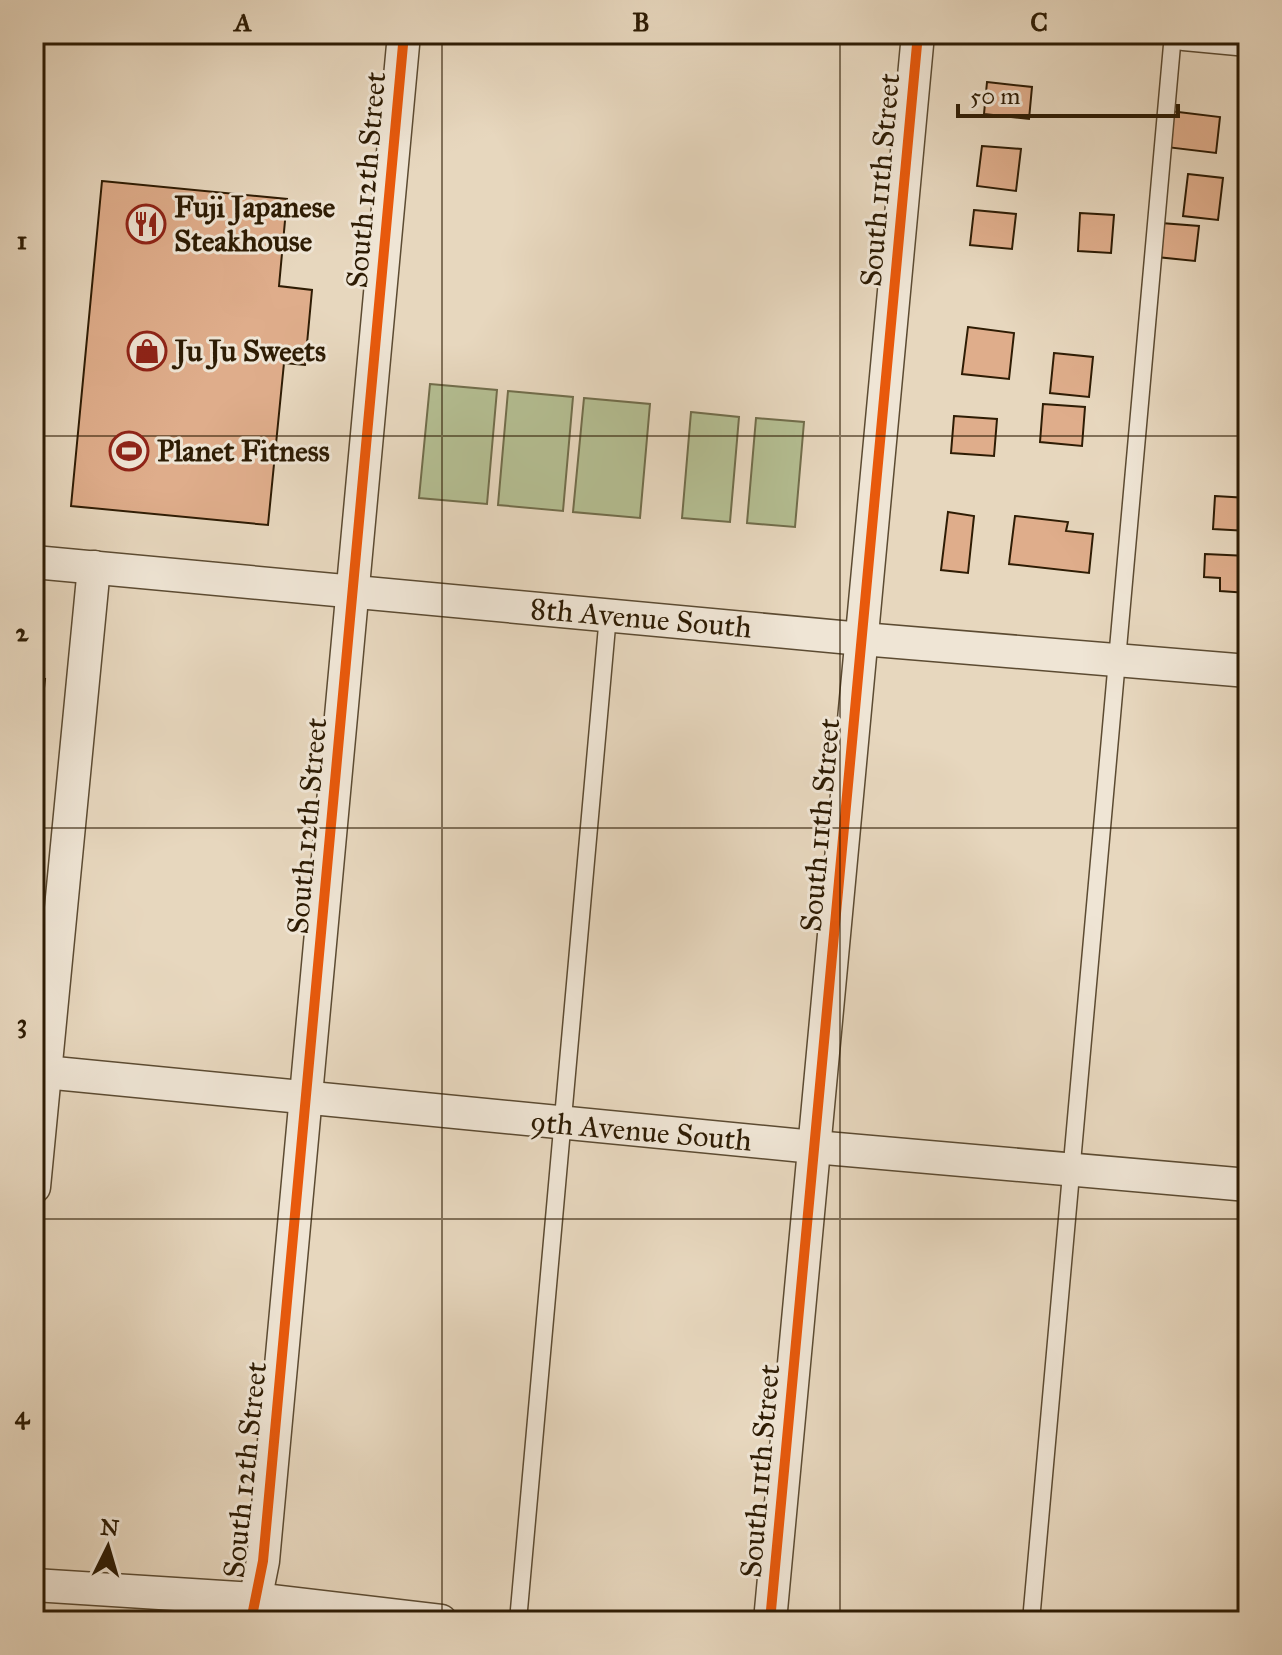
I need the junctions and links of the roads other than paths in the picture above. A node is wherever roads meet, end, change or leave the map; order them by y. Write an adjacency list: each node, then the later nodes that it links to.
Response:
1 (404, 34): 8 (street, South 12th Street)
2 (918, 34): 10 (street, South 11th Street)
3 (1173, 34): 11 (lane)
4 (1184, 34): 5 (street)
5 (1248, 40)
6 (34, 562): 7 (street, 8th Avenue South)
7 (94, 567): 8 (street, 8th Avenue South); 13 (street)
8 (351, 591): 9 (street, 8th Avenue South); 14 (street, South 12th Street)
9 (608, 615): 10 (street, 8th Avenue South); 15 (lane)
10 (862, 639): 11 (street, 8th Avenue South); 16 (street, South 11th Street)
11 (1115, 661): 12 (street, 8th Avenue South); 17 (lane)
12 (1248, 671)
13 (40, 1072): 14 (street, 9th Avenue South); 19 (street)
14 (307, 1099): 15 (street, 9th Avenue South); 21 (street, South 12th Street)
15 (564, 1123): 16 (street, 9th Avenue South); 23 (lane)
16 (814, 1147): 17 (street, 9th Avenue South); 24 (street, South 11th Street)
17 (1072, 1170): 18 (street, 9th Avenue South); 25 (lane)
18 (1248, 1185)
19 (34, 1187)
20 (34, 1585): 21 (street)
21 (252, 1610): 22 (street)
22 (441, 1621)
23 (518, 1621)
24 (770, 1621)
25 (1031, 1621)

